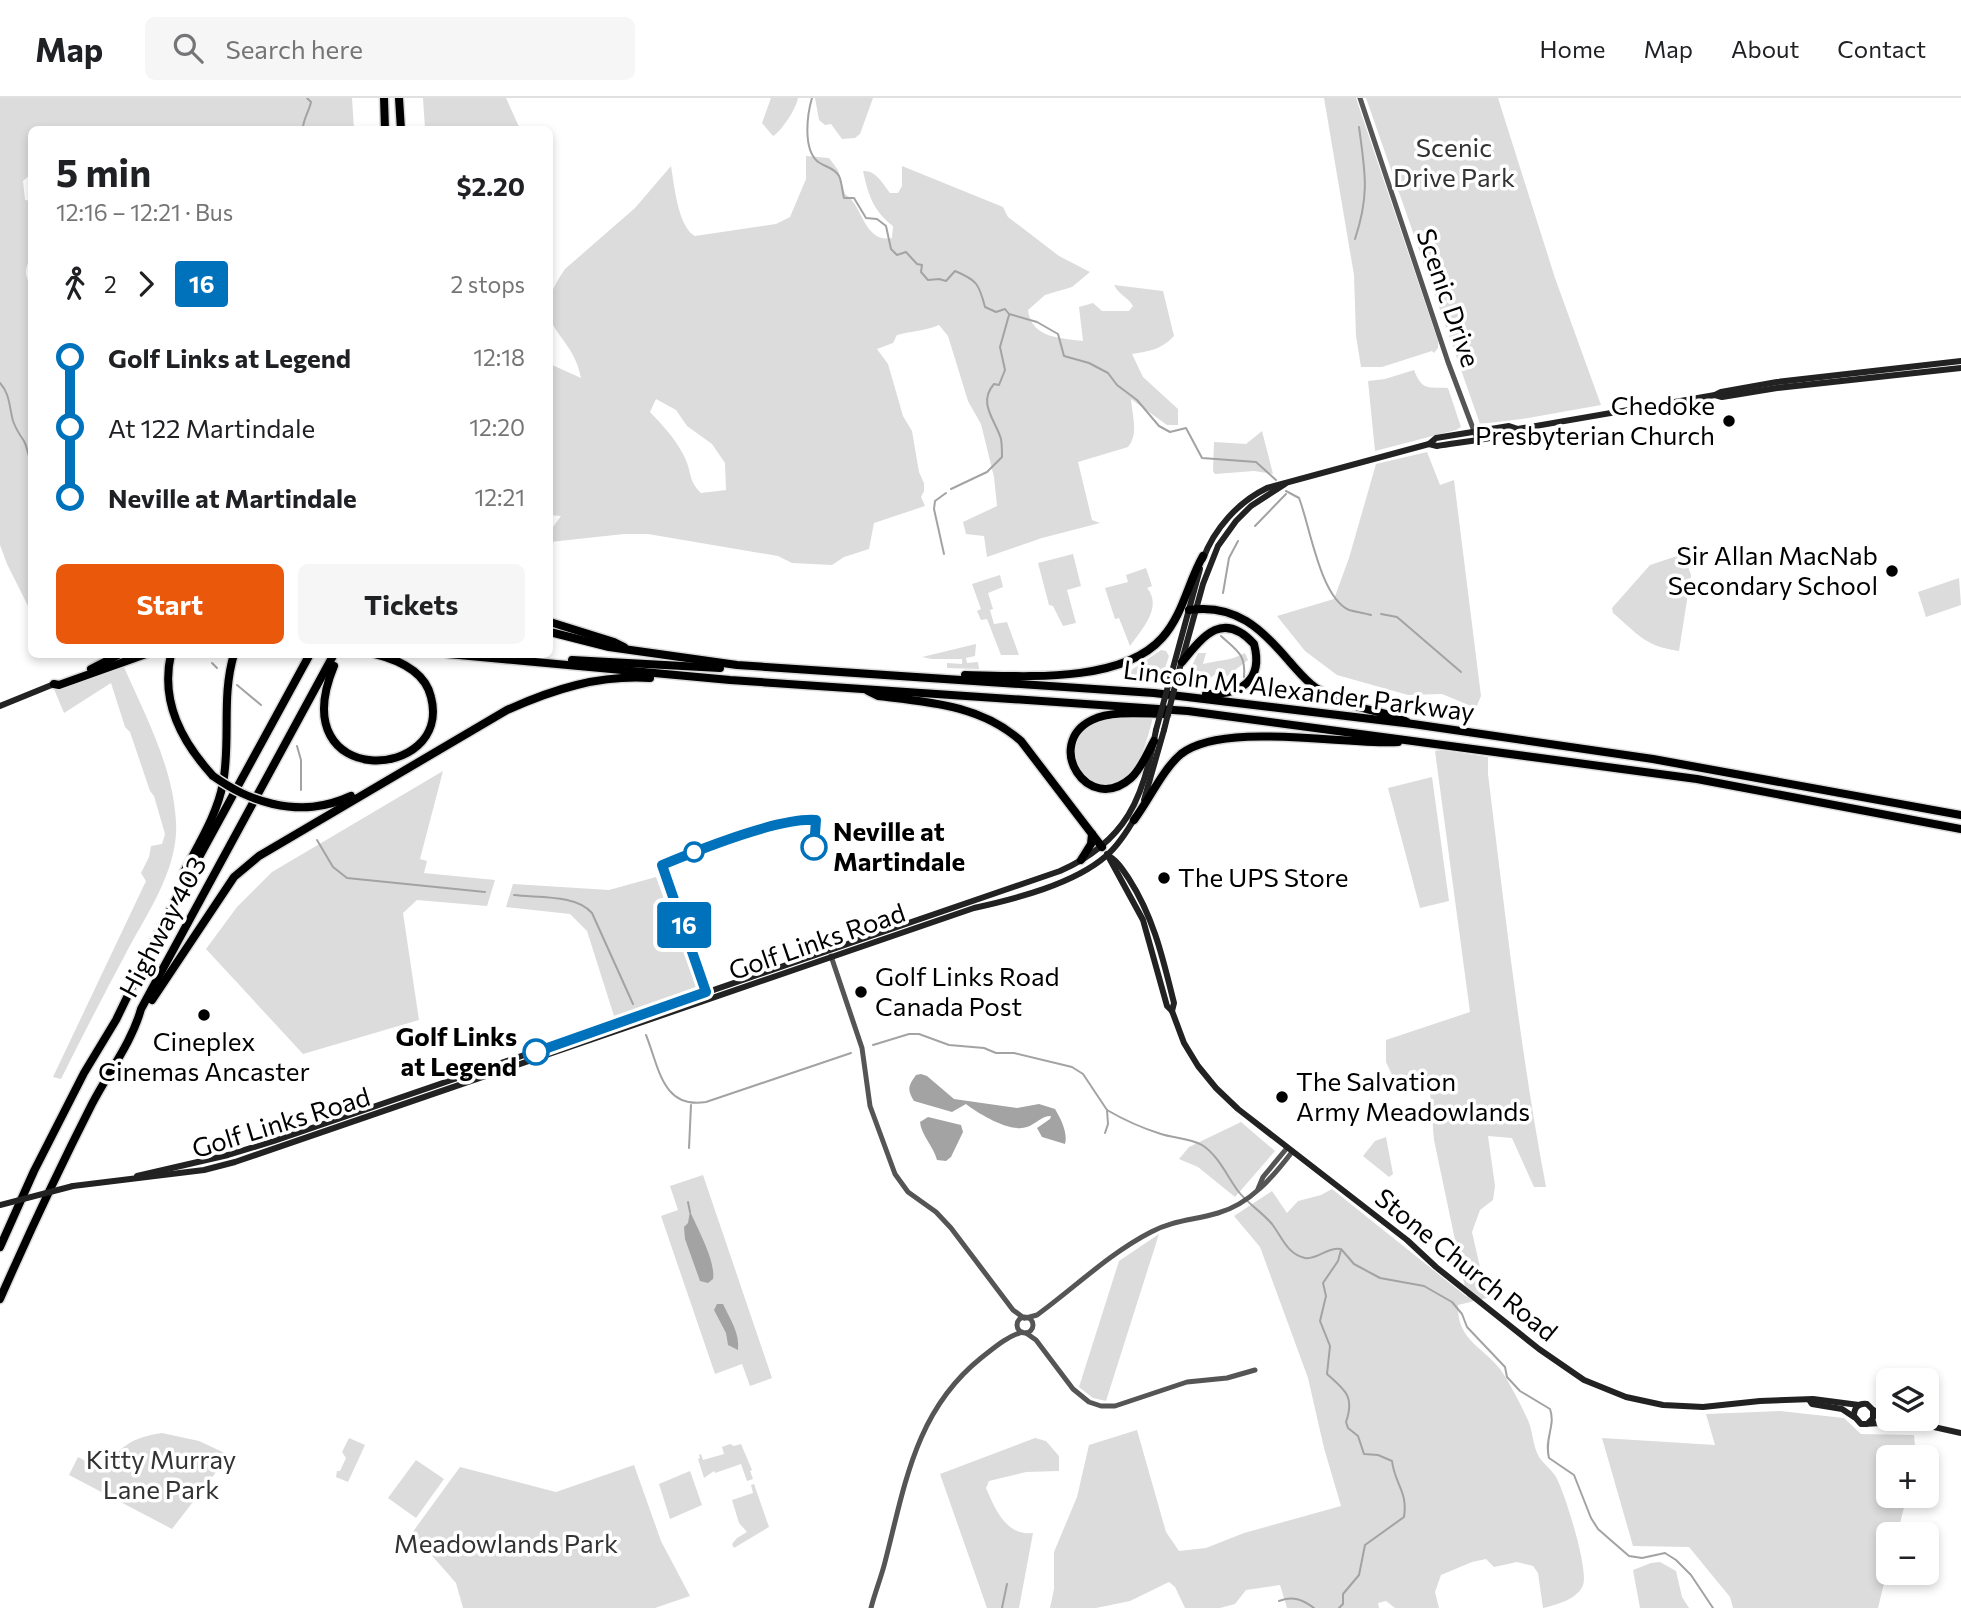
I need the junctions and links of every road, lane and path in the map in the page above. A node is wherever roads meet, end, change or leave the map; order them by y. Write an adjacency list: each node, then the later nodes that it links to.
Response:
1 (384, 98): 4 (highway)
2 (400, 98): 5 (highway)
3 (1360, 98): 11 (street, Scenic Drive)
4 (385, 126)
5 (401, 126)
6 (1961, 361): 7 (main road)
7 (1898, 368): 9 (main road); 10 (main road)
8 (1961, 368): 9 (main road)
9 (1889, 377): 10 (main road)
10 (1715, 396): 11 (main road)
11 (1475, 435): 12 (main road)
12 (1285, 484): 13 (main road); 14 (main road)
13 (1203, 556): 14 (main road); 32 (highway)
14 (1193, 610): 29 (main road); 33 (main road); 40 (highway)
15 (553, 623): 17 (highway)
16 (553, 633): 17 (highway)
17 (626, 648): 30 (highway, Lincoln M. Alexander Parkway)
18 (112, 658): 31 (highway)
19 (122, 658): 31 (highway)
20 (135, 658): 35 (highway)
21 (170, 658): 43 (highway, bridge)
22 (233, 658): 51 (highway)
23 (308, 658): 51 (highway, Highway 403)
24 (334, 658): 53 (highway, Highway 403)
25 (335, 658): 26 (highway)
26 (385, 658)
27 (491, 658): 34 (highway)
28 (549, 658): 30 (highway)
29 (1182, 662): 33 (main road); 37 (highway)
30 (737, 665): 32 (highway, Lincoln M. Alexander Parkway)
31 (91, 668): 35 (highway)
32 (934, 678): 37 (highway, Lincoln M. Alexander Parkway)
33 (1173, 678): 41 (main road, Golf Links Road, bridge); 45 (main road, Golf Links Road, bridge)
34 (730, 680): 36 (highway, Lincoln M. Alexander Parkway); 43 (highway)
35 (54, 684): 38 (main road)
36 (862, 689): 39 (highway, Lincoln M. Alexander Parkway); 47 (highway)
37 (1154, 693): 40 (highway, Lincoln M. Alexander Parkway)
38 (0, 706)
39 (1188, 711): 41 (highway); 42 (highway, Lincoln M. Alexander Parkway)
40 (1413, 724): 44 (highway, Lincoln M. Alexander Parkway)
41 (1154, 741): 48 (main road, Golf Links Road)
42 (1418, 741): 45 (highway); 46 (highway, Lincoln M. Alexander Parkway)
43 (381, 784): 53 (highway)
44 (1961, 815)
45 (1134, 820): 49 (main road, Golf Links Road)
46 (1961, 829)
47 (1092, 834): 48 (highway); 50 (highway)
48 (1102, 847): 49 (main road, Stone Church Road); 50 (main road, Golf Links Road)
49 (1107, 855): 52 (main road, Golf Links Road); 58 (main road, Stone Church Road)
50 (1081, 860): 52 (main road, Golf Links Road)
51 (162, 925): 61 (highway, Highway 403)
52 (831, 953): 54 (main road, Golf Links Road); 55 (main road, Golf Links Road); 63 (street)
53 (137, 1023): 62 (highway, Highway 403)
54 (432, 1088): 55 (main road); 56 (main road, Golf Links Road)
55 (425, 1097): 57 (main road, Golf Links Road)
56 (374, 1107): 57 (main road); 59 (main road, Golf Links Road)
57 (363, 1118): 59 (main road, Golf Links Road)
58 (1289, 1150): 64 (street); 72 (main road, Stone Church Road)
59 (135, 1177): 60 (main road, Golf Links Road, bridge)
60 (0, 1205)
61 (0, 1247)
62 (0, 1300)
63 (1013, 1310): 65 (street); 66 (street)
64 (1037, 1315): 65 (street); 67 (street)
65 (1025, 1318): 66 (street); 67 (street)
66 (1017, 1325): 68 (street); 69 (street)
67 (1032, 1326): 68 (street); 70 (street)
68 (1024, 1333): 69 (street); 70 (street)
69 (1010, 1336): 81 (street)
70 (1036, 1340): 71 (street)
71 (1255, 1370)
72 (1810, 1401): 73 (main road, Stone Church Road); 76 (main road, Stone Church Road)
73 (1859, 1405): 74 (main road); 76 (main road)
74 (1873, 1410): 75 (main road); 78 (main road)
75 (1876, 1411)
76 (1854, 1417): 78 (main road)
77 (1876, 1423): 78 (main road)
78 (1867, 1424)
79 (1939, 1428): 80 (main road)
80 (1961, 1433)
81 (868, 1608)

